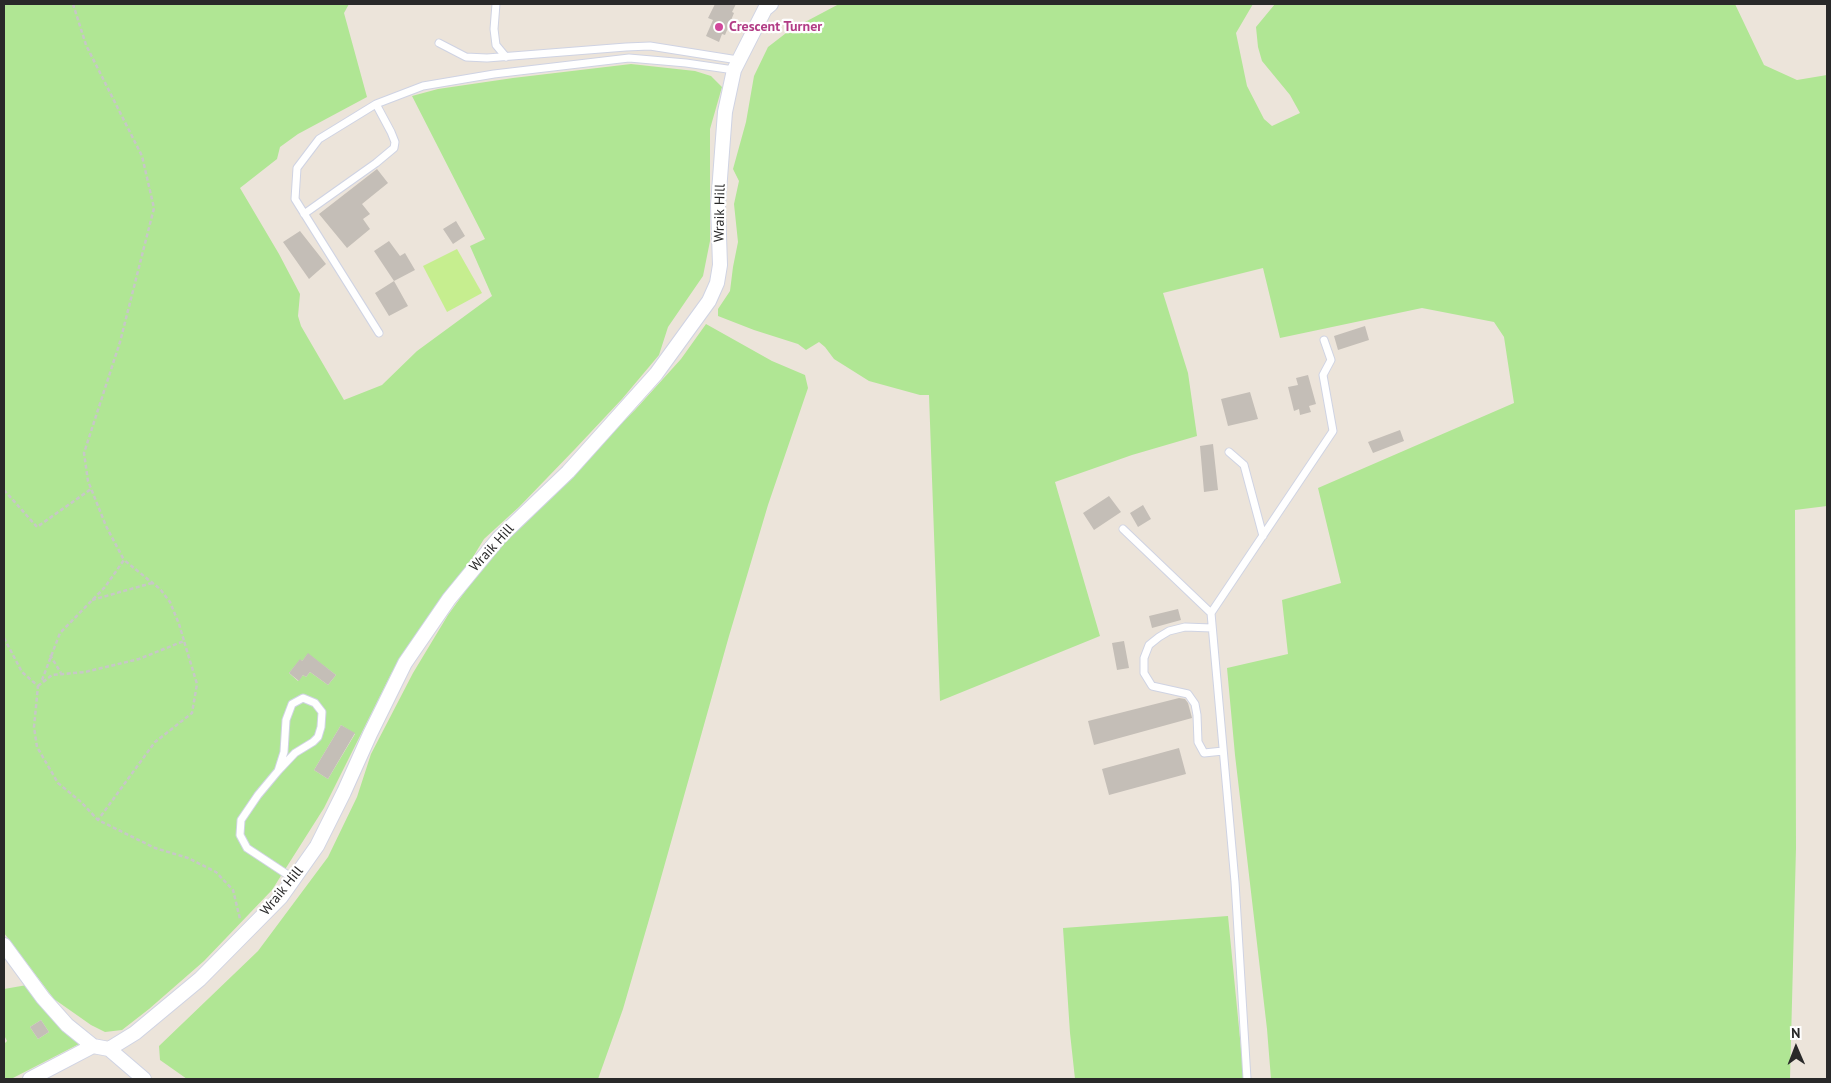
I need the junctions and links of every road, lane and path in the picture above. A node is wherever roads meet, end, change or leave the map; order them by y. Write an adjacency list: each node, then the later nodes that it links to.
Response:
1 (73, 4): 12 (path)
2 (496, 4): 5 (lane)
3 (771, 4): 6 (street, Wraik Hill)
4 (439, 43): 5 (lane)
5 (506, 57): 6 (lane)
6 (736, 65): 7 (lane); 30 (street, Wraik Hill)
7 (376, 104): 8 (lane); 8 (lane)
8 (304, 214): 9 (lane)
9 (379, 332)
10 (1324, 340): 15 (lane)
11 (1228, 452): 15 (lane)
12 (91, 488): 13 (path); 16 (path)
13 (4, 490)
14 (1123, 529): 19 (lane)
15 (1263, 536): 19 (lane)
16 (124, 560): 17 (path); 18 (path)
17 (152, 583): 18 (path); 22 (path)
18 (91, 601): 23 (path)
19 (1211, 613): 20 (lane)
20 (1212, 628): 27 (lane); 27 (lane)
21 (4, 638): 26 (path)
22 (184, 641): 24 (path); 29 (path)
23 (50, 655): 24 (path); 25 (path)
24 (61, 674): 25 (path)
25 (41, 682): 26 (path)
26 (38, 686): 29 (path)
27 (1223, 751): 37 (lane)
28 (278, 771): 28 (lane); 30 (lane)
29 (98, 820): 31 (path)
30 (294, 879): 31 (street, Wraik Hill)
31 (252, 927): 34 (street, Wraik Hill)
32 (4, 944): 33 (street)
33 (93, 1046): 34 (street); 35 (street)
34 (109, 1049): 36 (street)
35 (30, 1079)
36 (144, 1079)
37 (1247, 1079)

